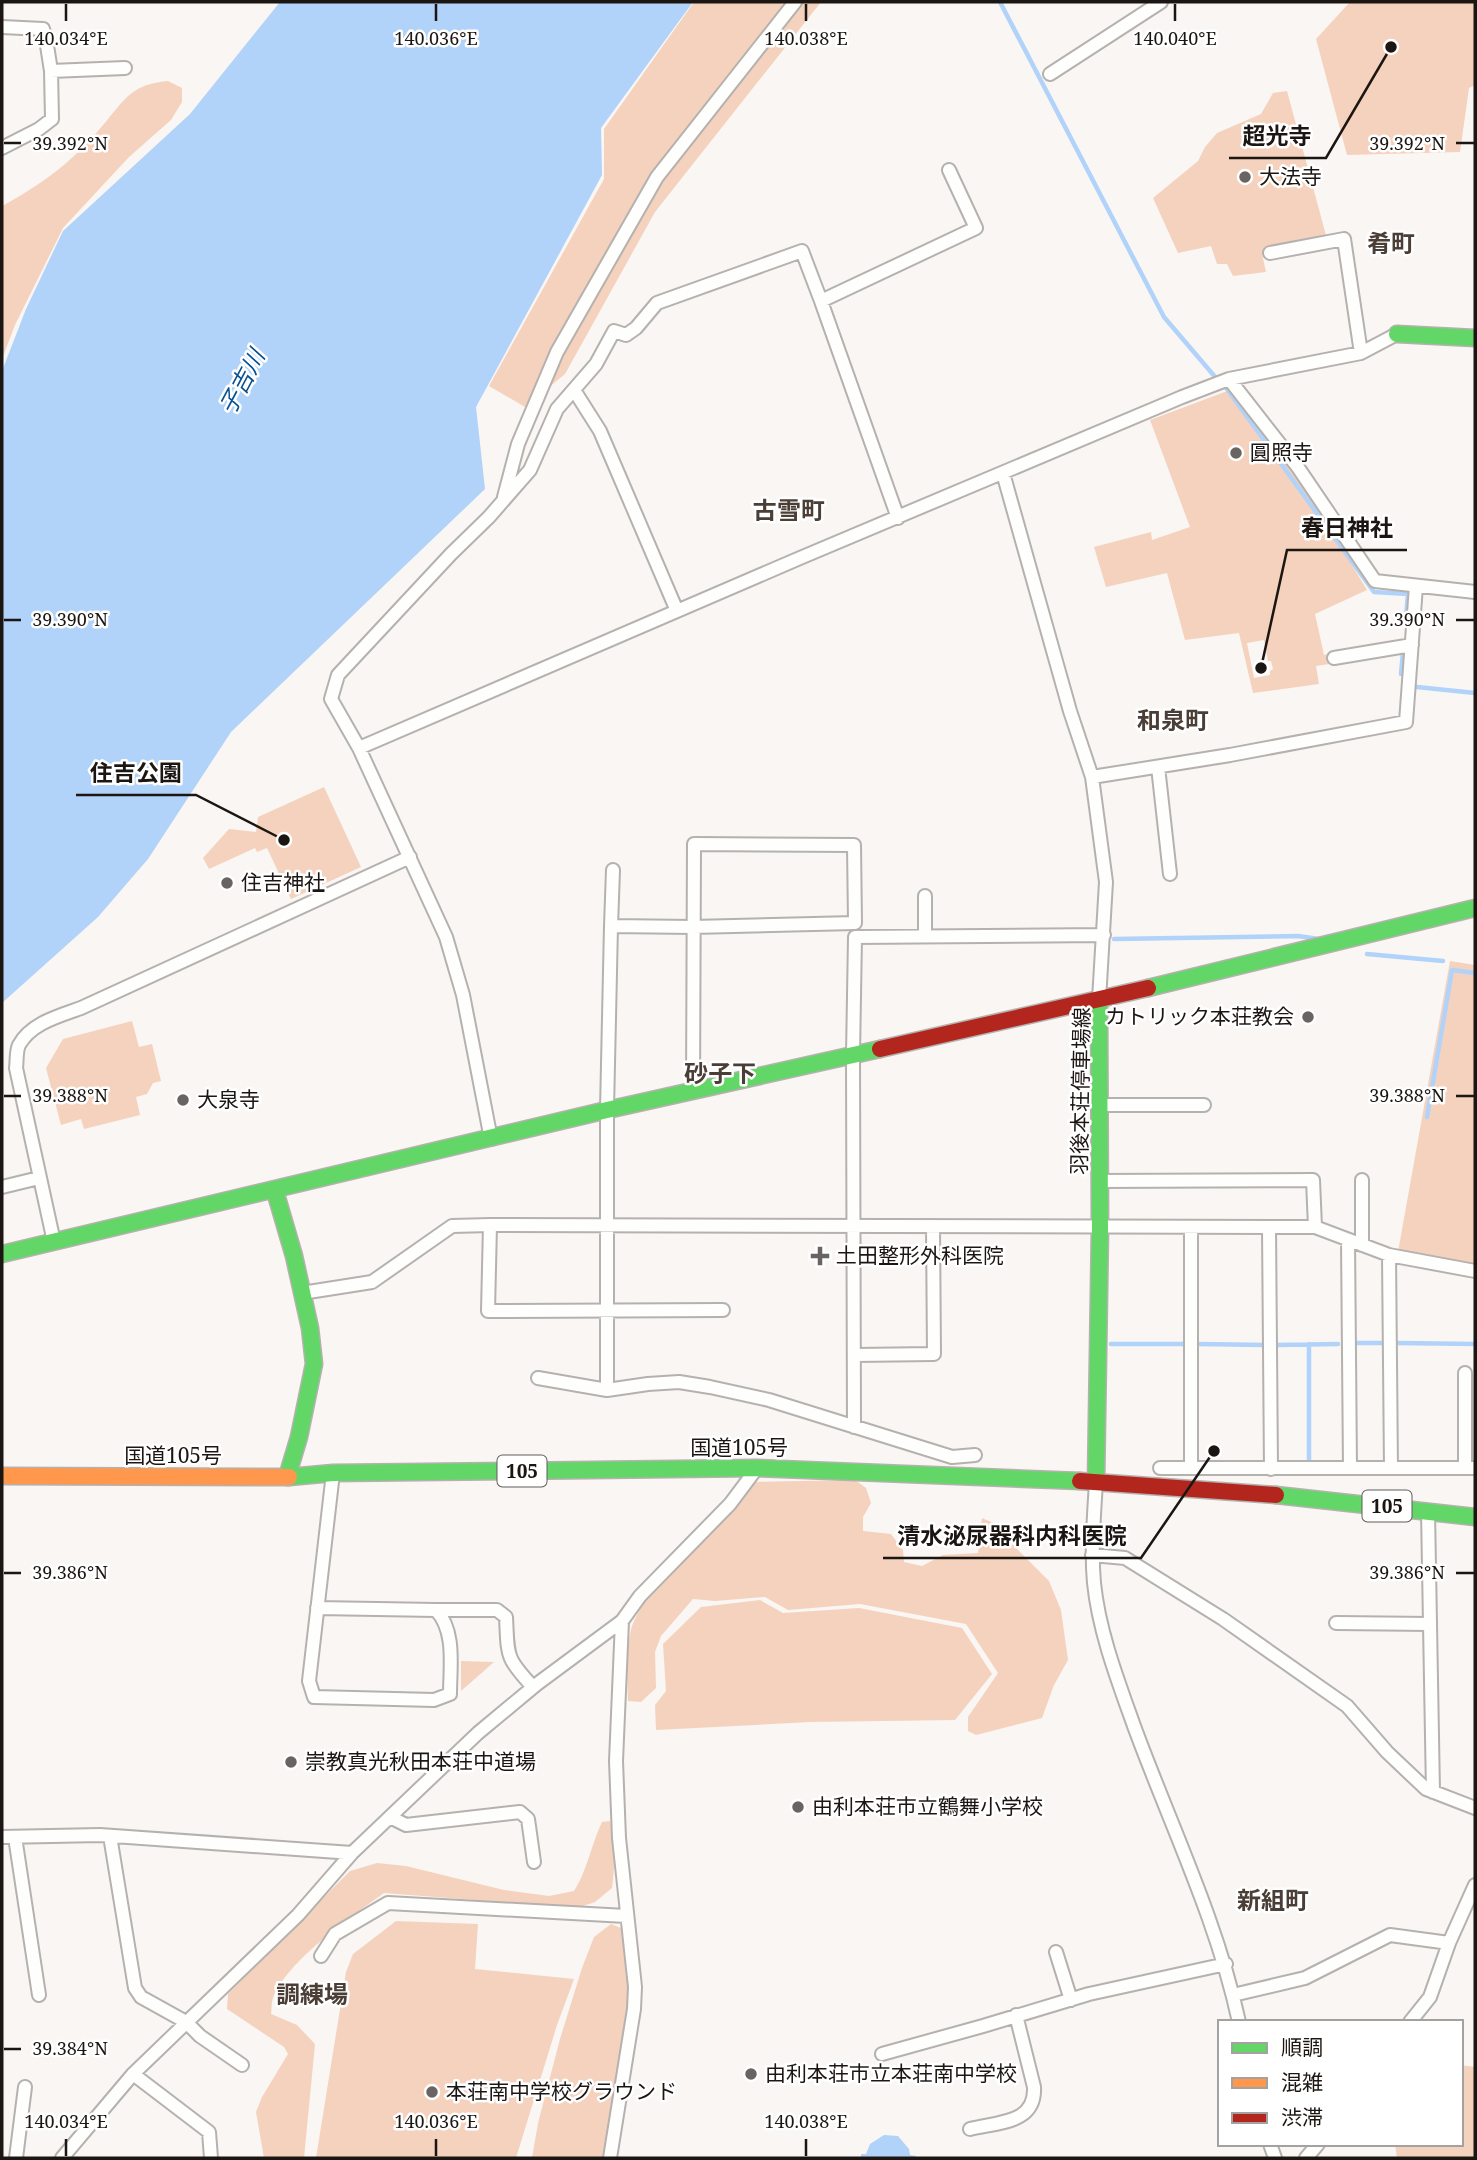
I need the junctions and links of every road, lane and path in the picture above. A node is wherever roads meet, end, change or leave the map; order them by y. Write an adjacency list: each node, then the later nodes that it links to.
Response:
1 (795, 2): 17 (street)
2 (1161, 2): 6 (street)
3 (2, 27): 5 (street)
4 (125, 68): 5 (street)
5 (51, 71): 7 (street)
6 (1050, 74)
7 (2, 148)
8 (949, 170): 10 (street)
9 (1270, 253): 13 (street)
10 (821, 301): 15 (street); 18 (street)
11 (1397, 334): 12 (main road); 13 (street)
12 (1475, 338)
13 (1361, 353): 14 (street)
14 (1229, 379): 16 (street); 19 (street)
15 (574, 390): 17 (street); 21 (street)
16 (1003, 473): 18 (street); 26 (street)
17 (503, 501): 24 (street)
18 (898, 518): 21 (street)
19 (1416, 586): 20 (street); 22 (street)
20 (1475, 592)
21 (677, 611): 24 (street)
22 (1412, 645): 23 (street); 25 (street)
23 (1334, 658)
24 (359, 748): 27 (street)
25 (1158, 766): 26 (street); 29 (street)
26 (1092, 777): 34 (street)
27 (410, 857): 42 (street); 43 (street)
28 (613, 870): 32 (street)
29 (1170, 874)
30 (925, 896): 35 (street)
31 (1475, 908): 36 (main road, 羽後本荘停車場線)
32 (611, 926): 33 (street); 41 (street)
33 (693, 927): 33 (street); 38 (street)
34 (1104, 935): 35 (street); 36 (street)
35 (925, 936): 37 (street)
36 (1100, 1000): 37 (main road); 39 (main road, 羽後本荘停車場線)
37 (853, 1055): 38 (main road); 50 (street)
38 (693, 1092): 41 (main road)
39 (1099, 1105): 40 (street); 45 (main road, 羽後本荘停車場線)
40 (1204, 1105)
41 (607, 1110): 42 (main road); 49 (street)
42 (491, 1139): 47 (main road)
43 (39, 1178): 46 (street); 57 (street)
44 (1362, 1180): 58 (street)
45 (1099, 1181): 53 (street); 54 (main road, 羽後本荘停車場線)
46 (2, 1187)
47 (275, 1191): 57 (main road); 62 (main road)
48 (490, 1225): 49 (street); 62 (street); 63 (street)
49 (607, 1226): 50 (street); 63 (street)
50 (855, 1226): 51 (street); 65 (street)
51 (933, 1226): 54 (street); 65 (street)
52 (1269, 1227): 53 (street); 55 (street); 77 (street)
53 (1315, 1227): 56 (street)
54 (1100, 1228): 55 (street); 81 (main road, 羽後本荘停車場線)
55 (1191, 1228): 73 (street)
56 (1348, 1240): 58 (street); 74 (street)
57 (54, 1242): 59 (main road)
58 (1362, 1245): 60 (street)
59 (2, 1254)
60 (1389, 1255): 61 (street); 75 (street)
61 (1475, 1271)
62 (302, 1293): 80 (main road)
63 (606, 1310): 64 (street); 68 (street)
64 (723, 1310)
65 (855, 1355): 69 (street)
66 (1465, 1373): 76 (street)
67 (538, 1378): 68 (street)
68 (607, 1390): 69 (street)
69 (854, 1427): 70 (street)
70 (975, 1455)
71 (757, 1468): 78 (main road, 国道105号 / 105); 81 (main road, 国道105号 / 105); 87 (street)
72 (1160, 1468): 73 (street)
73 (1191, 1468): 77 (street)
74 (1350, 1468): 75 (street); 77 (street)
75 (1391, 1468): 76 (street)
76 (1470, 1468)
77 (1271, 1469)
78 (333, 1473): 80 (main road, 国道105号 / 105); 85 (street)
79 (2, 1476): 80 (main road, 国道105号 / 105)
80 (287, 1477)
81 (1096, 1482): 82 (main road, 国道105号 / 105); 84 (street)
82 (1428, 1511): 83 (main road, 国道105号 / 105); 89 (street)
83 (1475, 1517)
84 (1093, 1555): 91 (street); 103 (street)
85 (317, 1608): 86 (street); 86 (street)
86 (436, 1609): 90 (street)
87 (622, 1621): 90 (street); 99 (street)
88 (1336, 1623): 89 (street)
89 (1430, 1624): 91 (street)
90 (533, 1687): 93 (street)
91 (1433, 1792): 92 (street)
92 (1475, 1808)
93 (390, 1817): 96 (street); 97 (street)
94 (110, 1836): 95 (street); 96 (street); 110 (street)
95 (8, 1837): 104 (street)
96 (352, 1853): 110 (street)
97 (534, 1862)
98 (1475, 1885): 100 (street)
99 (626, 1916): 102 (street); 119 (street)
100 (1449, 1943): 105 (street); 109 (street)
101 (1056, 1952): 106 (street)
102 (321, 1956)
103 (1226, 1964): 105 (street); 106 (street)
104 (38, 1995)
105 (1234, 1995): 108 (street)
106 (1071, 2000): 107 (street)
107 (1016, 2015): 111 (street); 115 (street)
108 (1240, 2020)
109 (1412, 2020)
110 (186, 2022): 112 (street); 113 (street)
111 (882, 2054)
112 (242, 2065)
113 (133, 2074): 117 (street); 118 (street)
114 (25, 2087): 116 (street)
115 (970, 2129)
116 (16, 2158)
117 (61, 2158)
118 (211, 2158)
119 (610, 2158)

